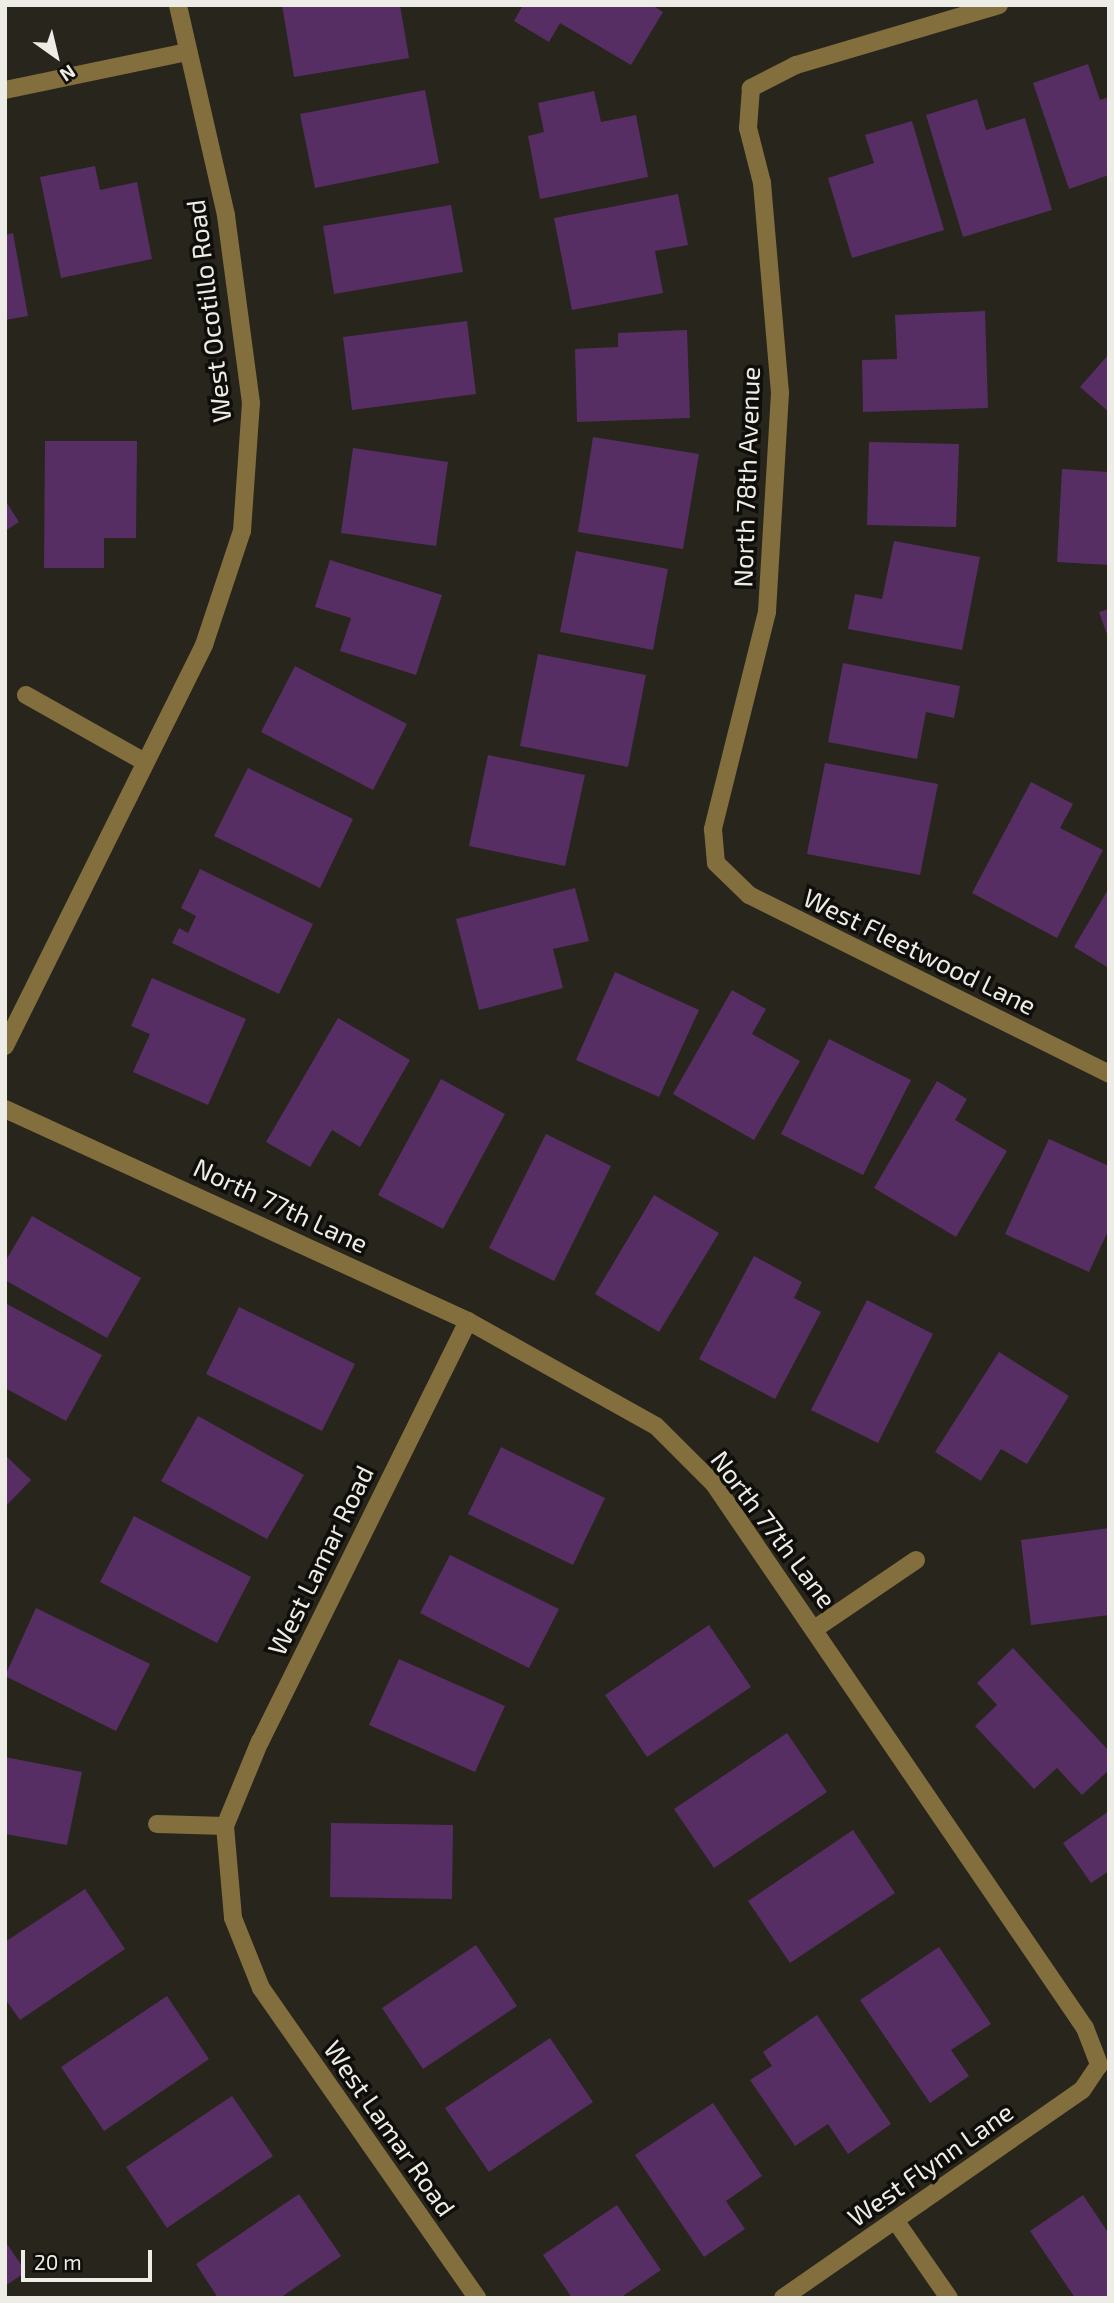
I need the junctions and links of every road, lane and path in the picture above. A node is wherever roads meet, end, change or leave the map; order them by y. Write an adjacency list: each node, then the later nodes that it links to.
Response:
1 (178, 5): 3 (street, West Ocotillo Road)
2 (999, 5): 7 (street, North 78th Avenue)
3 (187, 52): 4 (street); 6 (street, West Ocotillo Road)
4 (5, 90)
5 (26, 695): 6 (street)
6 (143, 761): 8 (street, West Ocotillo Road)
7 (716, 863): 9 (street, West Fleetwood Lane)
8 (5, 1046)
9 (1109, 1074)
10 (5, 1109): 11 (street, North 77th Lane)
11 (468, 1321): 13 (street, North 77th Lane); 15 (street, West Lamar Road)
12 (916, 1560): 13 (street)
13 (816, 1628): 16 (street, North 77th Lane)
14 (157, 1824): 15 (street)
15 (225, 1826): 18 (street, West Lamar Road)
16 (1099, 2066): 17 (street, West Flynn Lane)
17 (895, 2220): 19 (street, West Flynn Lane); 20 (street)
18 (477, 2298)
19 (783, 2298)
20 (949, 2298)

